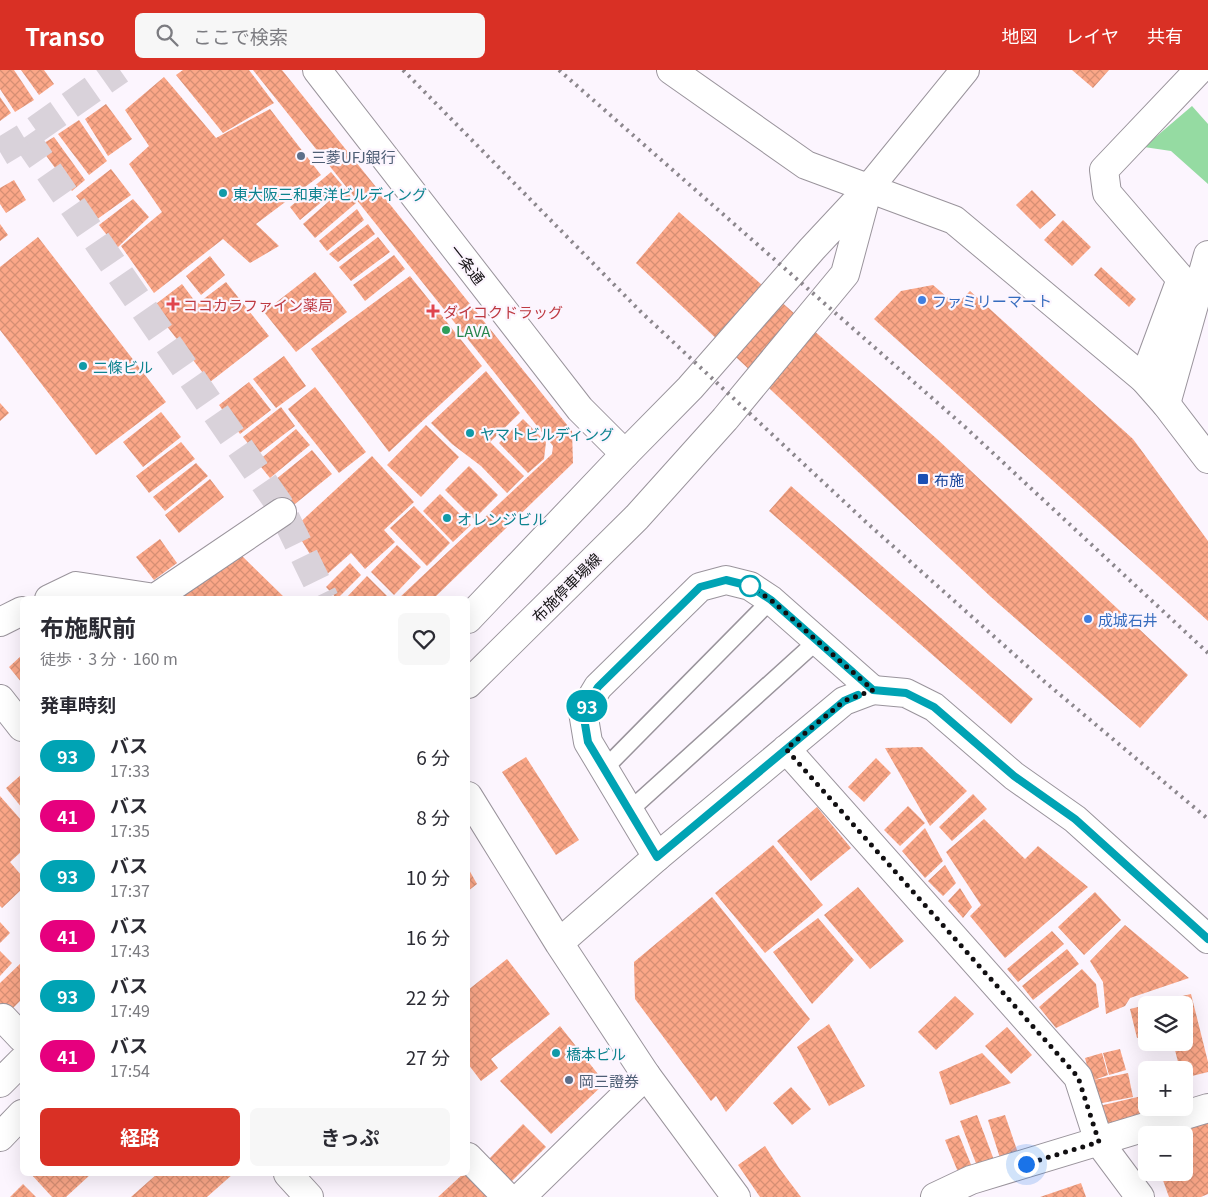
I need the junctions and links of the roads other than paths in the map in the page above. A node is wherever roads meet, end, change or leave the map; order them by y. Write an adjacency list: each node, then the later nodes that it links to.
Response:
1 (317, 70): 9 (street, 一条通)
2 (671, 70): 5 (street)
3 (965, 70): 5 (street)
4 (1199, 70): 7 (street)
5 (868, 189): 7 (street); 9 (street); 20 (street, 布施停車場線)
6 (1208, 255): 8 (street)
7 (1144, 379): 8 (street)
8 (1166, 404): 10 (street)
9 (624, 454): 17 (street)
10 (1208, 459)
11 (282, 512): 14 (street)
12 (55, 596): 13 (street)
13 (142, 596)
14 (158, 596)
15 (771, 600): 19 (street); 25 (lane); 25 (street)
16 (20, 612): 18 (street)
17 (470, 617)
18 (0, 622)
19 (817, 641): 21 (street); 27 (lane)
20 (470, 682)
21 (873, 690): 24 (street); 29 (street)
22 (0, 699): 23 (street)
23 (20, 724)
24 (786, 749): 28 (street); 39 (street)
25 (604, 769): 27 (street)
26 (470, 799): 30 (street)
27 (630, 810): 28 (street)
28 (657, 857): 30 (street)
29 (1208, 939)
30 (559, 943): 34 (street)
31 (3, 1018): 32 (street)
32 (20, 1036)
33 (20, 1063): 35 (street)
34 (646, 1075): 44 (street); 45 (street)
35 (0, 1083)
36 (1208, 1108): 39 (street)
37 (20, 1116): 38 (street)
38 (0, 1137)
39 (1099, 1142): 46 (street); 47 (street)
40 (470, 1159): 43 (street)
41 (290, 1176): 42 (street)
42 (309, 1197)
43 (507, 1197)
44 (521, 1197)
45 (736, 1197)
46 (935, 1197)
47 (1140, 1197)

